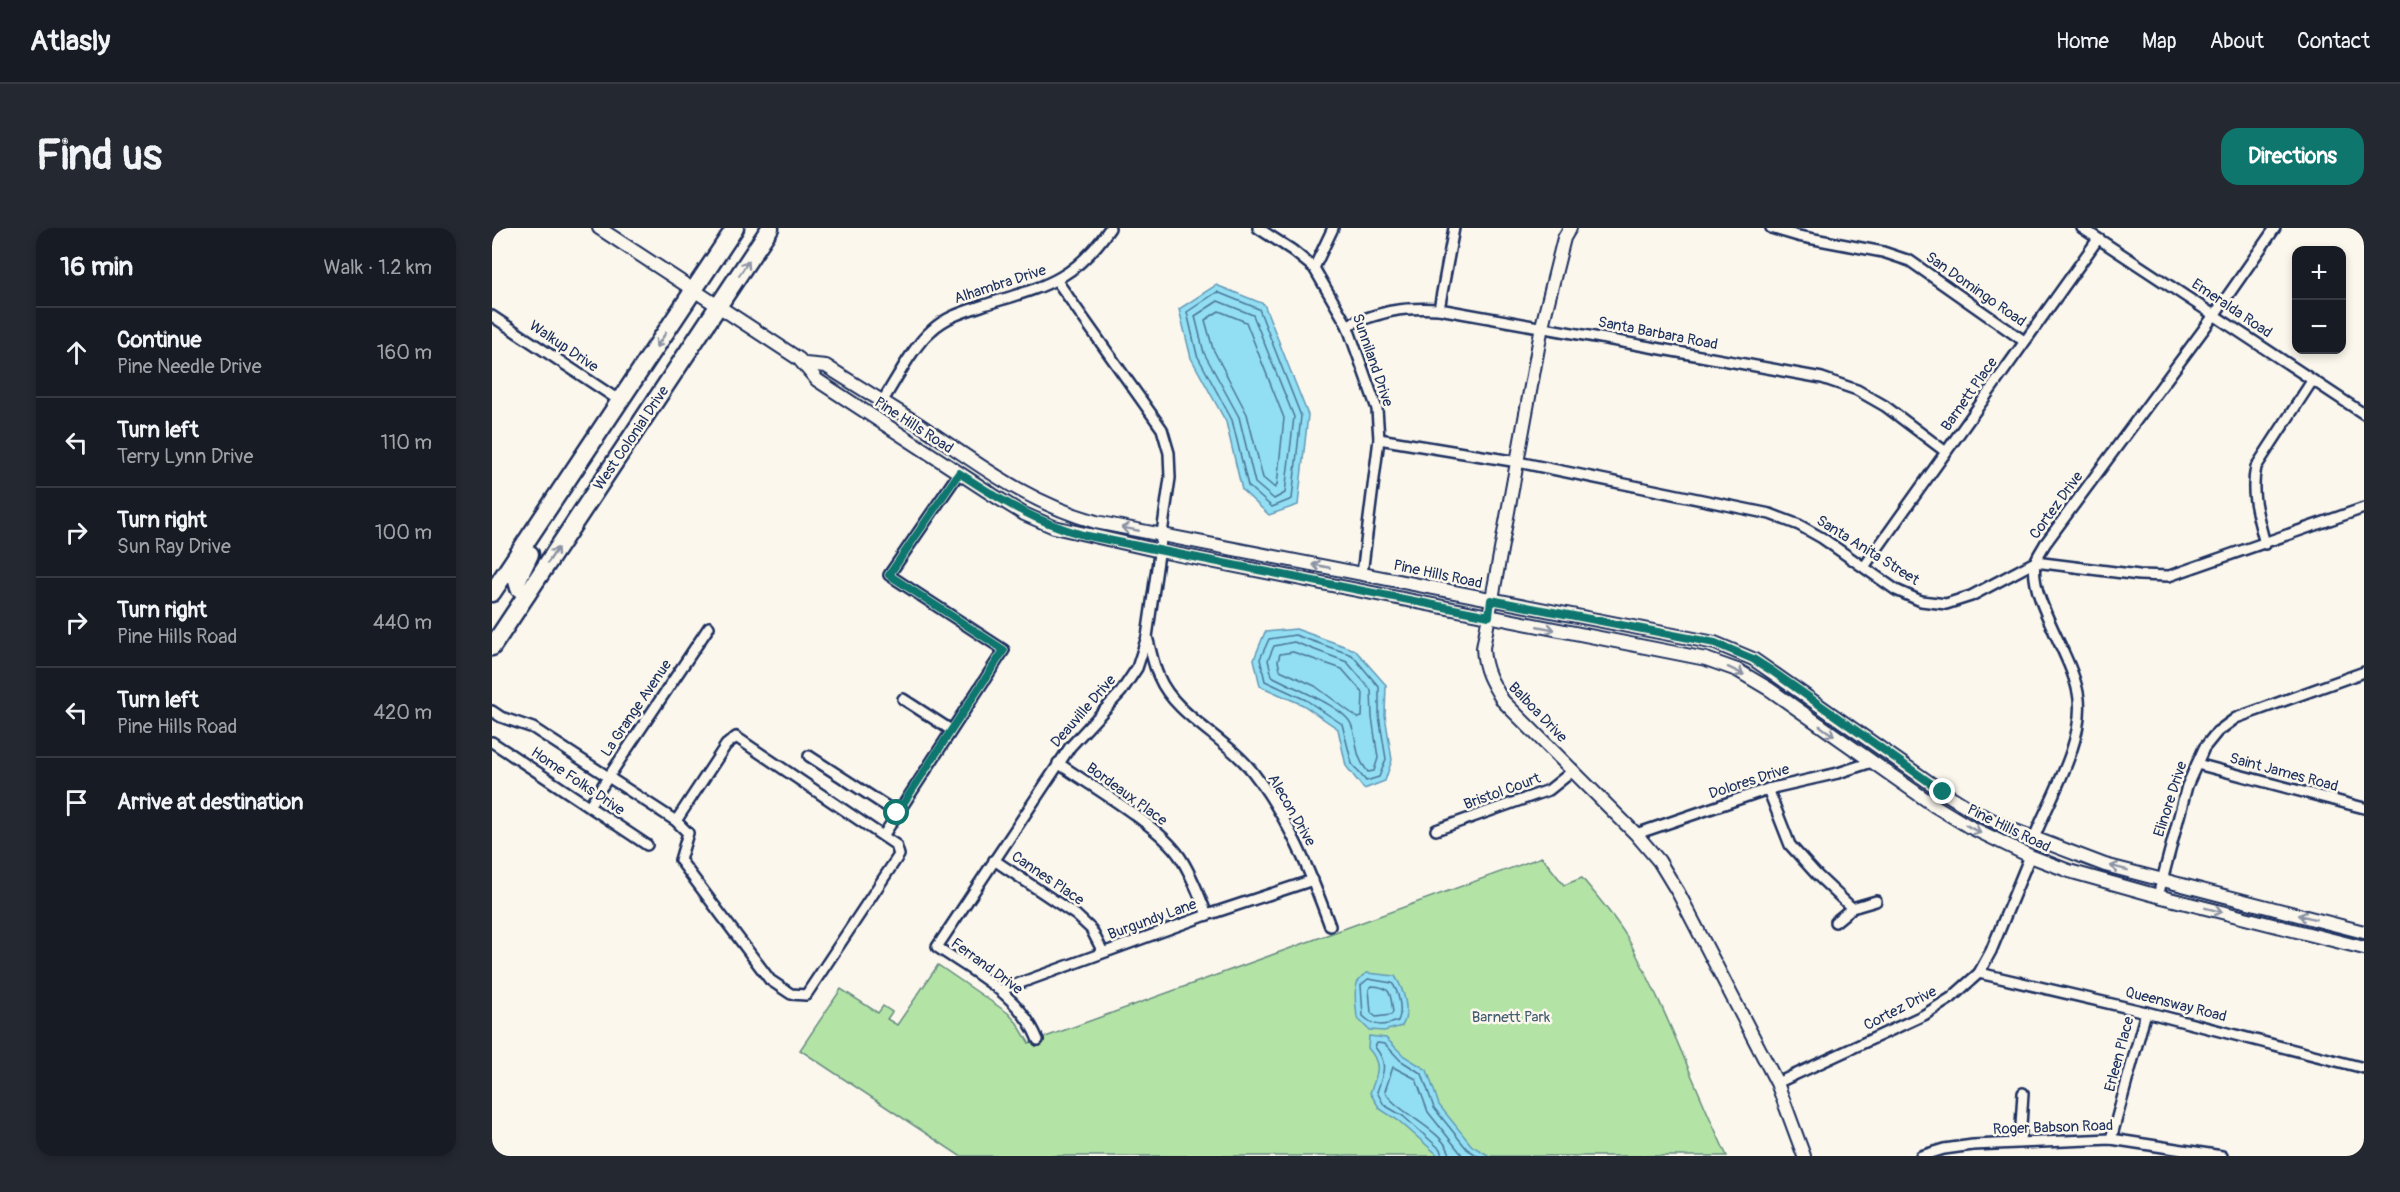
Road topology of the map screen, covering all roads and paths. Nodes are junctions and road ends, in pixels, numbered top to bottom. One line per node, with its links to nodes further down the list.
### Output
1 (599, 228): 15 (main road, Pine Hills Road)
2 (735, 228): 15 (highway, West Colonial Drive)
3 (770, 228): 16 (highway, West Colonial Drive, one-way to 3)
4 (1110, 228): 14 (street, Alhambra Drive)
5 (1258, 228): 13 (street, Sunniland Drive)
6 (1333, 228): 13 (street)
7 (1454, 228): 17 (street)
8 (1570, 228): 21 (main road, Balboa Drive)
9 (1772, 228): 22 (street, San Domingo Road)
10 (2082, 228): 12 (street, Emeralda Road)
11 (2275, 228): 18 (street, Cortez Drive)
12 (2098, 239): 18 (street, Emeralda Road); 22 (street, Barnett Place)
13 (1314, 268): 20 (street, Sunniland Drive)
14 (1057, 281): 27 (street, Alhambra Drive); 35 (street, Deauville Drive)
15 (693, 291): 16 (main road, Pine Hills Road); 26 (highway, West Colonial Drive, one-way to 26)
16 (718, 307): 23 (main road, Pine Hills Road); 42 (highway, West Colonial Drive, one-way to 16)
17 (1439, 309): 20 (street, Santa Barbara Road); 21 (street, Santa Barbara Road)
18 (2215, 314): 24 (street, Emeralda Road); 38 (street, Cortez Drive)
19 (492, 316): 26 (street, Walkup Drive)
20 (1347, 325): 29 (street, Sunniland Drive)
21 (1542, 326): 30 (street, Santa Barbara Road); 31 (main road, Balboa Drive)
22 (2024, 341): 30 (street, Barnett Place)
23 (805, 364): 25 (main road, Pine Hills Road); 27 (main road, Pine Hills Road)
24 (2312, 381): 28 (street, Emeralda Road); 36 (street)
25 (830, 388): 27 (main road); 32 (main road, Pine Hills Road)
26 (620, 401): 34 (highway, West Colonial Drive)
27 (882, 402): 35 (main road, Pine Hills Road, one-way to 27)
28 (2364, 414)
29 (1379, 439): 31 (street, Santa Anita Street); 40 (street, Sunniland Drive)
30 (1946, 452): 39 (street, Barnett Place)
31 (1518, 462): 39 (street, Santa Anita Street); 43 (main road, Balboa Drive)
32 (959, 473): 37 (main road, Pine Hills Road); 52 (street)
33 (2364, 508): 36 (street)
34 (546, 513): 41 (highway, West Colonial Drive); 42 (highway)
35 (1162, 535): 37 (street, Deauville Drive); 40 (main road, Pine Hills Road, one-way to 35)
36 (2265, 544): 38 (street)
37 (1160, 552): 44 (main road, Pine Hills Road); 47 (street, Deauville Drive)
38 (2035, 562): 39 (street, Santa Anita Street); 68 (street, Cortez Drive)
39 (1864, 567)
40 (1362, 574): 43 (main road, Pine Hills Road)
41 (495, 590): 46 (highway)
42 (527, 594): 48 (highway, West Colonial Drive)
43 (1491, 600): 44 (main road, Balboa Drive); 68 (main road, Pine Hills Road)
44 (1489, 616): 55 (main road, Pine Hills Road, one-way to 55); 58 (main road, Balboa Drive)
45 (709, 627): 59 (street, La Grange Avenue)
46 (492, 634)
47 (1147, 637): 56 (street, Deauville Drive); 73 (street, Alecon Drive)
48 (492, 647)
49 (2364, 672): 57 (street, Elinore Drive)
50 (903, 699): 52 (street)
51 (492, 711): 59 (street)
52 (951, 730): 63 (street)
53 (492, 742): 61 (street, Home Folks Drive)
54 (809, 756): 63 (street)
55 (1872, 762): 60 (street, Dolores Drive); 70 (main road, Pine Hills Road, one-way to 70)
56 (1059, 763): 71 (street, Deauville Drive); 77 (street, Bordeaux Place)
57 (2197, 764): 62 (street, Saint James Road); 72 (street, Elinore Drive)
58 (1574, 770): 65 (street, Bristol Court); 66 (main road, Balboa Drive)
59 (608, 777): 61 (street, La Grange Avenue); 64 (street)
60 (1768, 789): 66 (street, Dolores Drive); 76 (street)
61 (589, 806): 69 (street, Home Folks Drive)
62 (2364, 808)
63 (897, 813): 67 (street)
64 (676, 821): 67 (street); 67 (street)
65 (1436, 830)
66 (1636, 834): 89 (main road, Balboa Drive)
67 (883, 836)
68 (2034, 838): 72 (main road, Pine Hills Road, one-way to 68)
69 (647, 845)
70 (2030, 856): 74 (main road, Pine Hills Road); 84 (street, Cortez Drive)
71 (994, 860): 81 (street, Deauville Drive); 83 (street, Cannes Place)
72 (2162, 879): 74 (street, Elinore Drive); 80 (main road, Pine Hills Road, one-way to 72)
73 (1313, 880): 77 (street, Burgundy Lane); 79 (street, Alecon Drive)
74 (2158, 896): 82 (main road, Pine Hills Road, one-way to 82)
75 (1876, 902): 76 (street)
76 (1852, 908): 78 (street)
77 (1207, 915): 83 (street, Burgundy Lane)
78 (1835, 922)
79 (1330, 926)
80 (2364, 932)
81 (937, 947): 85 (street, Ferrand Drive)
82 (2364, 948)
83 (1103, 952): 85 (street, Burgundy Lane)
84 (1979, 973): 86 (street, Queensway Road); 89 (street, Cortez Drive)
85 (1001, 990): 87 (street, Ferrand Drive)
86 (2146, 1012): 88 (street, Queensway Road); 91 (street, Erleen Place)
87 (1038, 1040)
88 (2364, 1068)
89 (1777, 1083): 93 (main road, Balboa Drive)
90 (2023, 1092): 92 (street)
91 (2111, 1139): 92 (street, Roger Babson Road); 95 (street, Roger Babson Road)
92 (2020, 1142): 94 (street, Roger Babson Road)
93 (1804, 1156)
94 (1921, 1156)
95 (2222, 1156)

